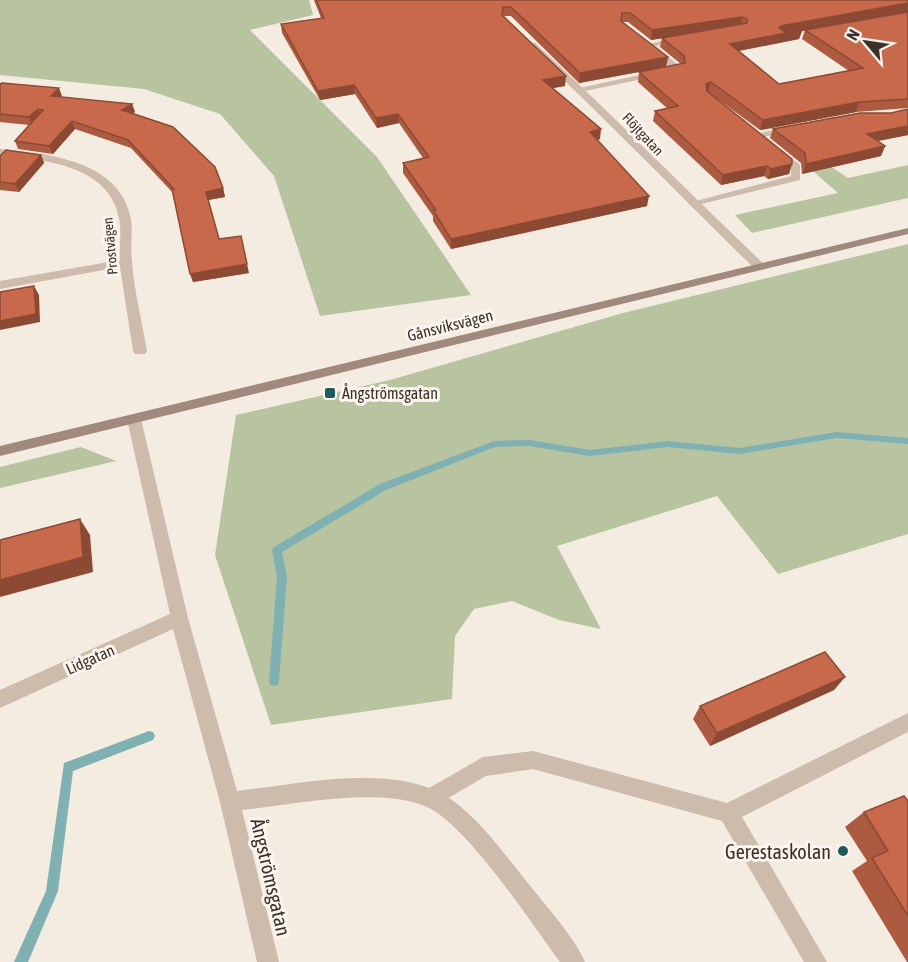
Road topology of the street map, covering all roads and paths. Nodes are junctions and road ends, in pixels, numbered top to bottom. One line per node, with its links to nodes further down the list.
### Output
1 (522, 35): 5 (street, Flöjtgatan)
2 (693, 38): 4 (street)
3 (640, 39): 4 (street)
4 (648, 45): 5 (street)
5 (580, 89): 8 (street, Flöjtgatan)
6 (802, 127): 8 (street)
7 (0, 152): 10 (street, Prostvägen)
8 (693, 202): 11 (street, Flöjtgatan)
9 (908, 231): 11 (main road, Gånsviksvägen)
10 (126, 263): 12 (street); 13 (street, Prostvägen)
11 (760, 267): 14 (main road, Gånsviksvägen)
12 (0, 285)
13 (141, 351)
14 (134, 419): 15 (main road, Gånsviksvägen); 16 (street, Ångströmsgatan)
15 (0, 451)
16 (179, 618): 17 (street, Lidgatan); 20 (street, Ångströmsgatan)
17 (0, 699)
18 (908, 722): 21 (street)
19 (431, 798): 20 (street); 21 (street); 23 (street)
20 (230, 802): 22 (street, Ångströmsgatan)
21 (728, 813): 24 (street)
22 (268, 962)
23 (574, 962)
24 (816, 962)

